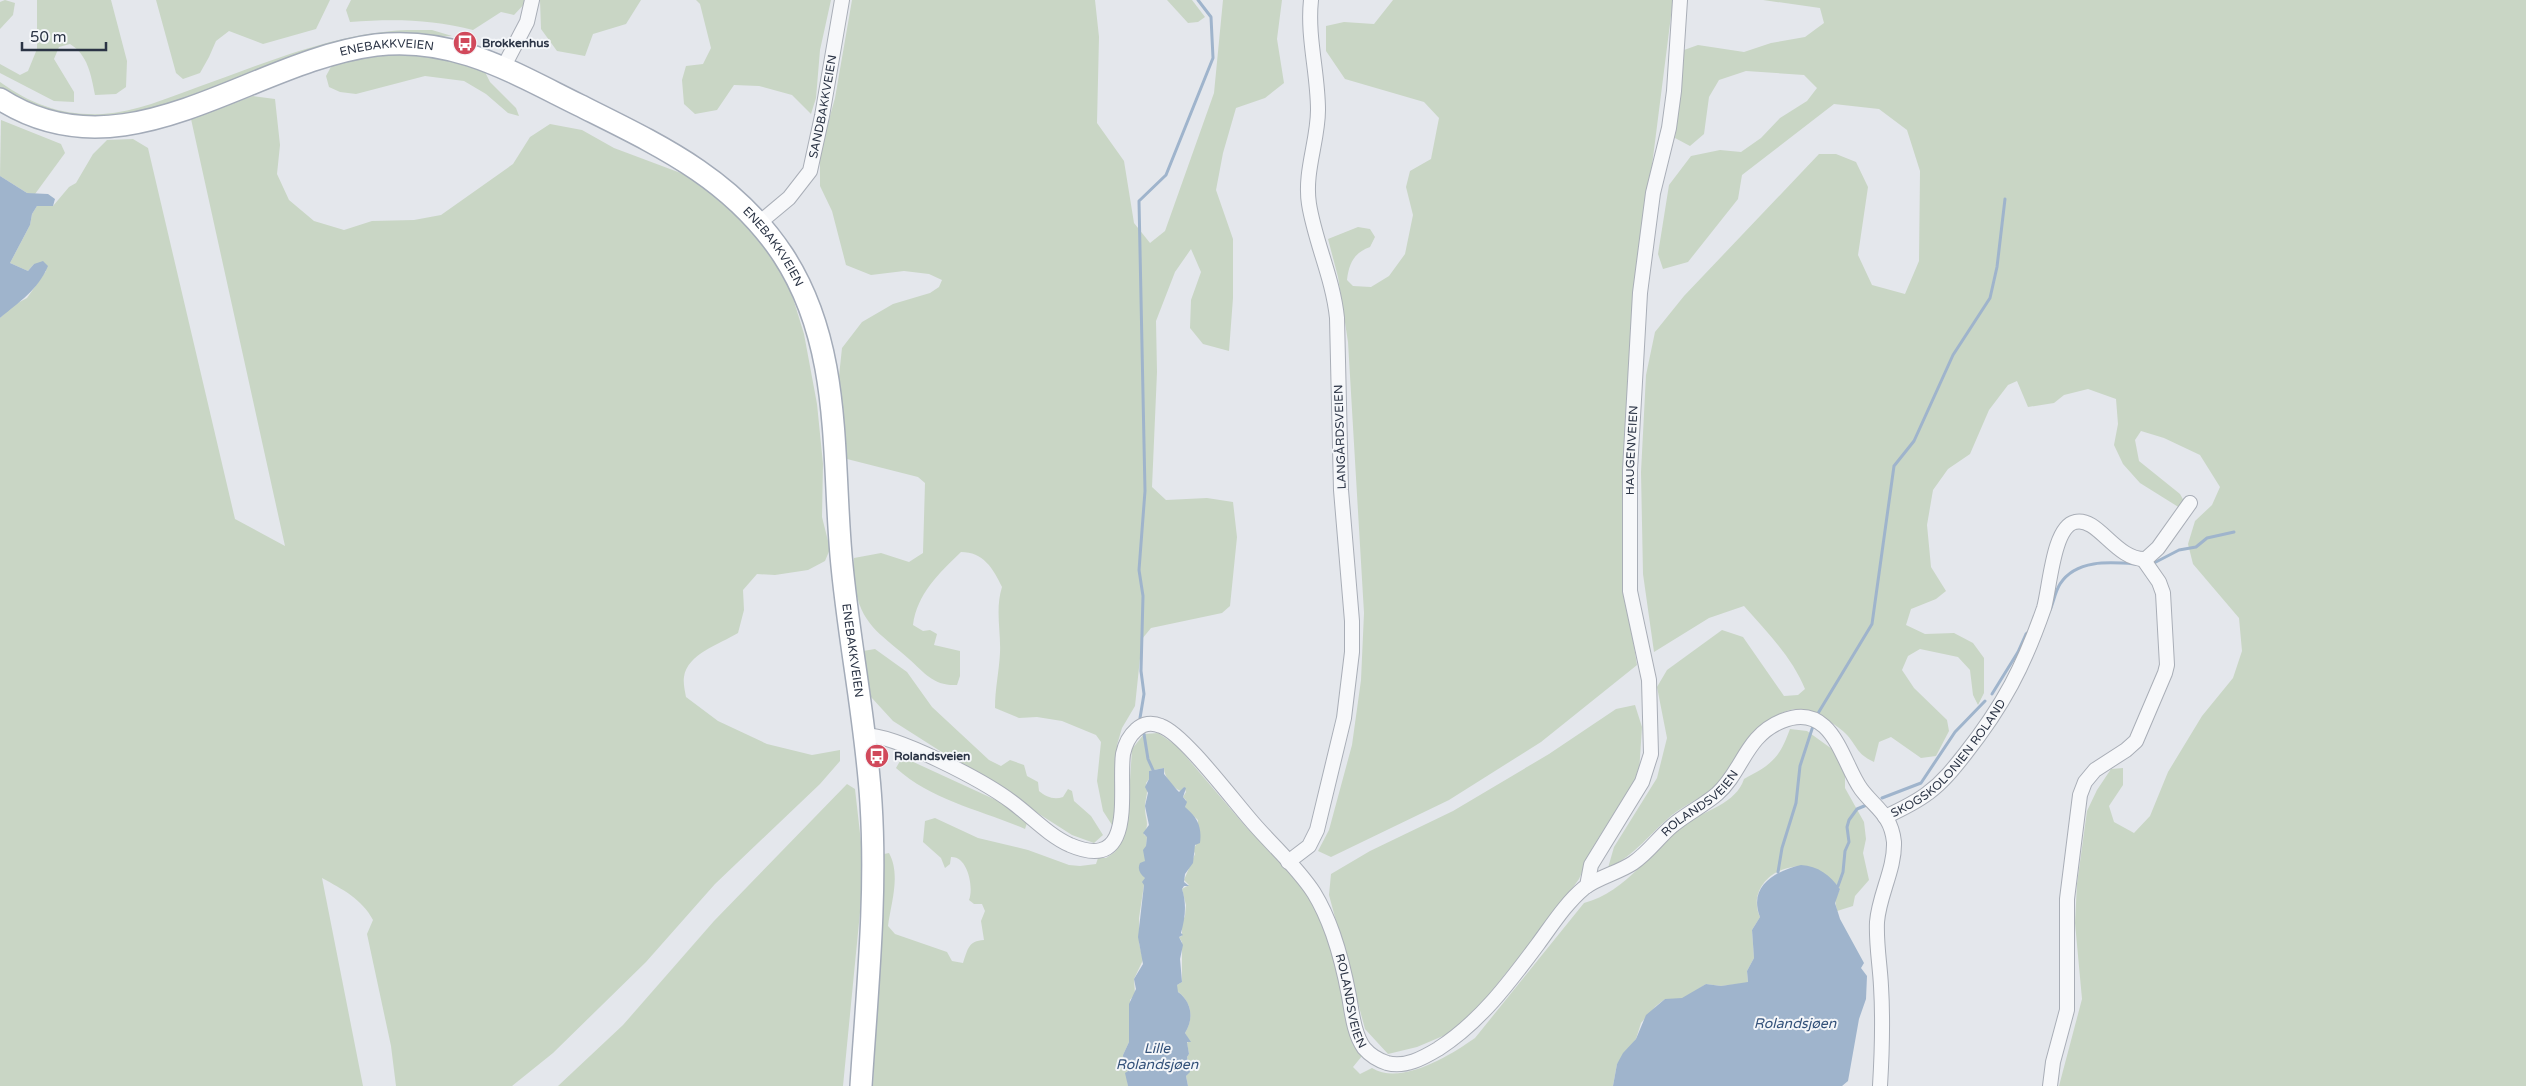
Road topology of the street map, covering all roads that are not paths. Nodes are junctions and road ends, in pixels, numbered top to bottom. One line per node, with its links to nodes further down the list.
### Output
1 (532, 0): 5 (street)
2 (842, 0): 7 (street, SANDBAKKVEIEN)
3 (1311, 0): 12 (street, LANGÅRDSVEIEN)
4 (1680, 0): 13 (street, HAUGENVEIEN)
5 (503, 68): 6 (main road, ENEBAKKVEIEN); 7 (main road, ENEBAKKVEIEN)
6 (0, 99)
7 (759, 223): 10 (main road, ENEBAKKVEIEN)
8 (2190, 503): 9 (street)
9 (2143, 559): 11 (street, SKOGSKOLONIEN ROLAND); 16 (street)
10 (864, 735): 12 (street, ROLANDSVEIEN); 14 (main road, ENEBAKKVEIEN)
11 (1885, 817): 13 (street, ROLANDSVEIEN); 15 (street, SKOGSKOLONIEN ROLAND)
12 (1288, 862): 13 (street, ROLANDSVEIEN)
13 (1587, 886)
14 (861, 1086)
15 (1880, 1086)
16 (2050, 1086)

